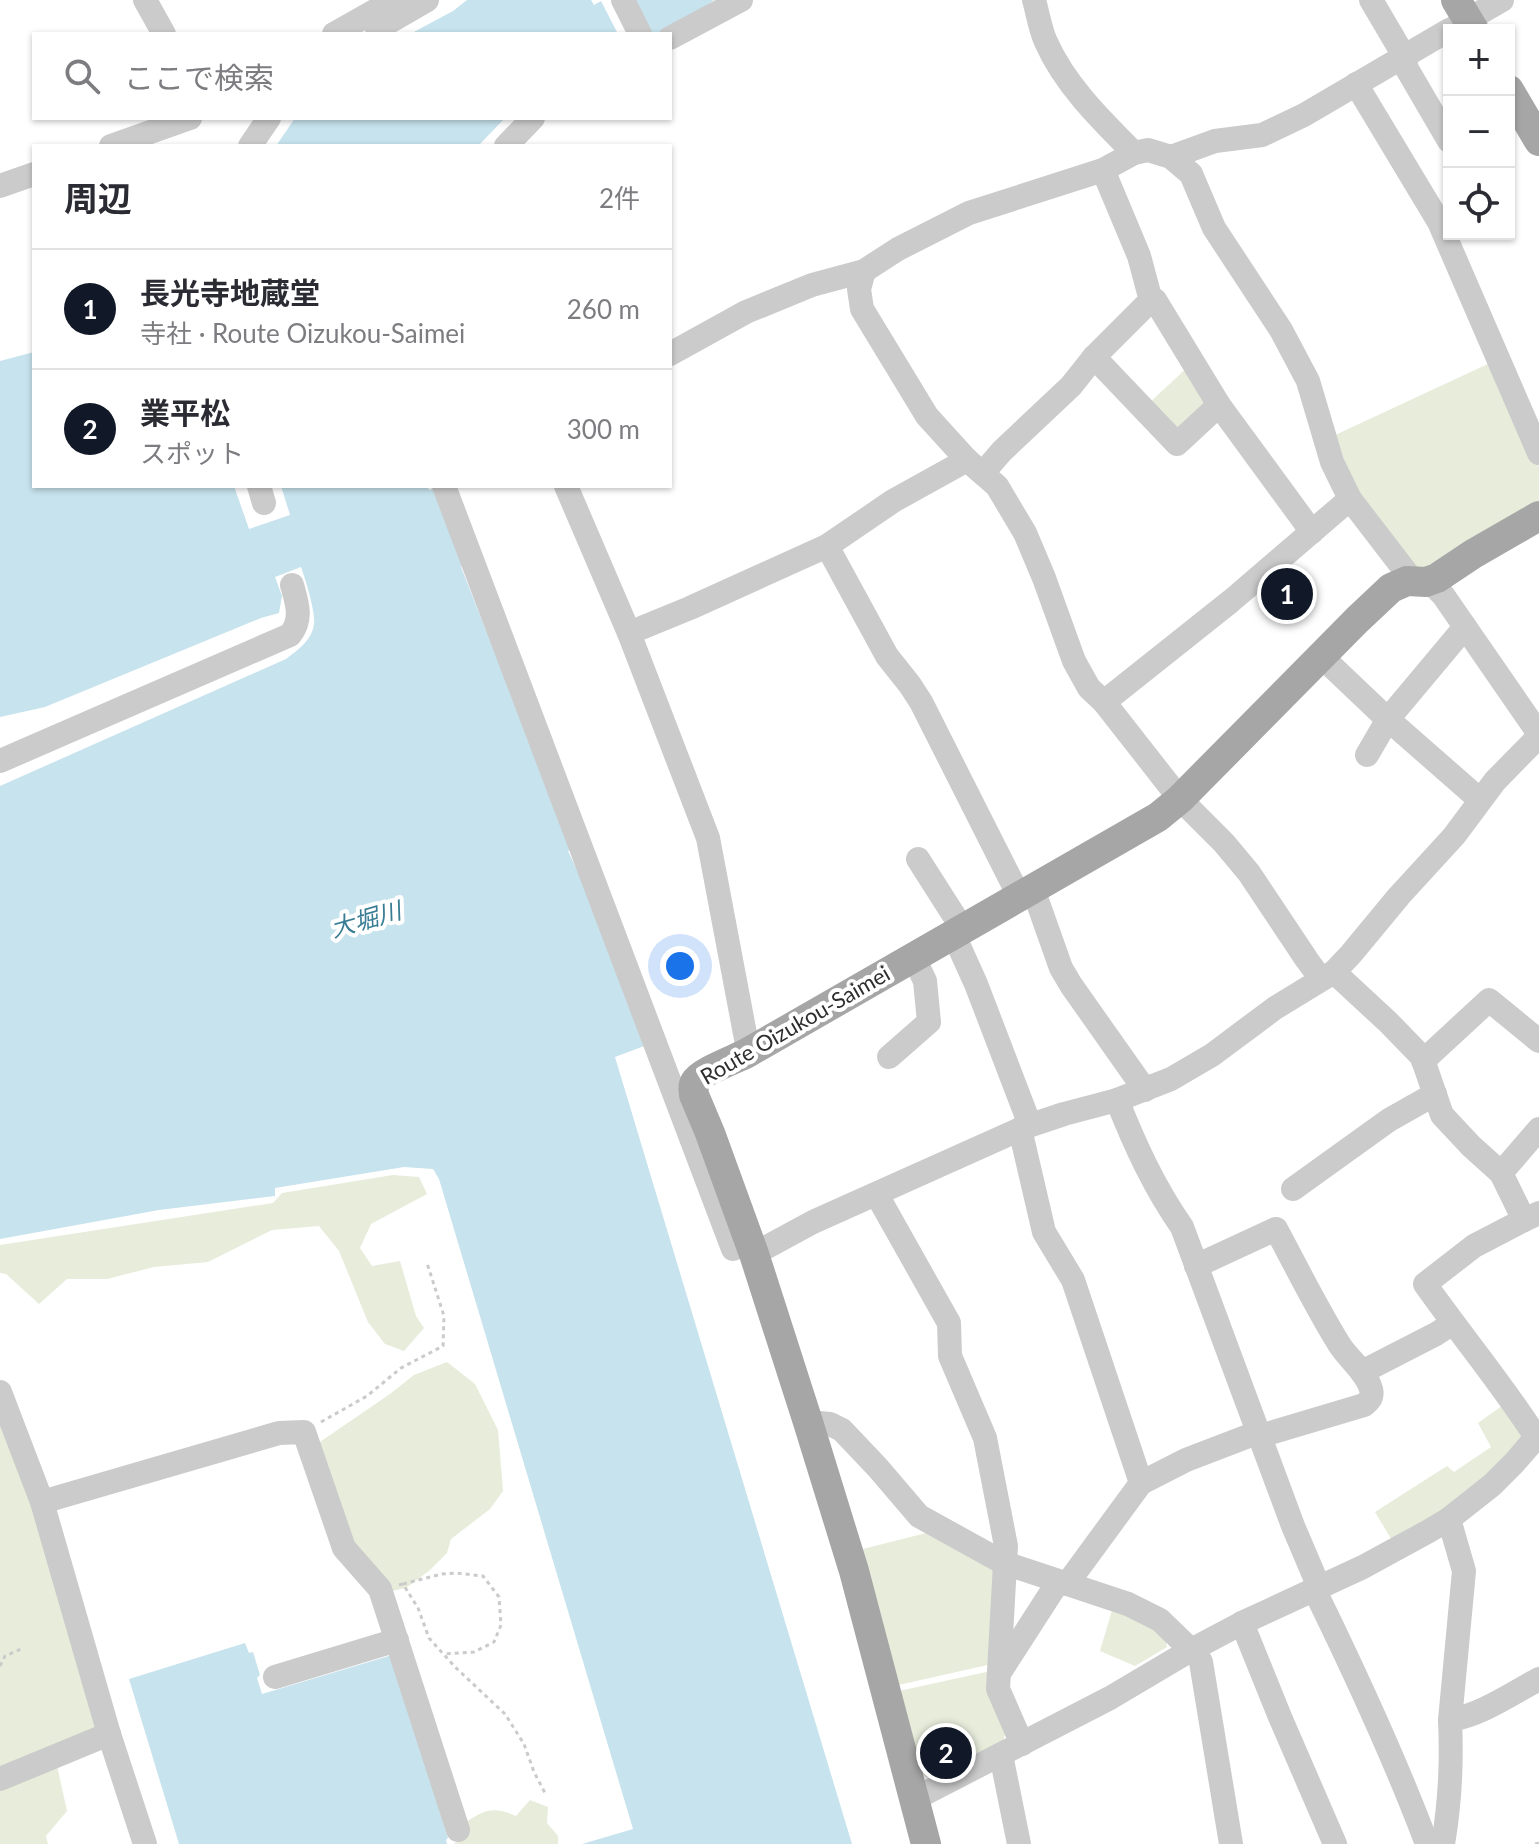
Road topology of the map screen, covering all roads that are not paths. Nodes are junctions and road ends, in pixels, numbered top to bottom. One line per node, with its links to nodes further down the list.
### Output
1 (145, 0): 11 (street)
2 (394, 0): 9 (street)
3 (427, 0): 9 (street)
4 (623, 0): 13 (street)
5 (741, 0): 14 (street)
6 (1034, 0): 26 (street)
7 (1371, 0): 15 (street)
8 (1502, 0): 10 (street)
9 (368, 16): 12 (street)
10 (1459, 22): 15 (street)
11 (163, 32)
12 (338, 32)
13 (639, 32)
14 (672, 37)
15 (1404, 56): 16 (street); 21 (street)
16 (1356, 84): 27 (street); 36 (street)
17 (1513, 96): 22 (main road)
18 (184, 120): 23 (street)
19 (268, 120): 24 (street)
20 (531, 120): 25 (street)
21 (1443, 131)
22 (1539, 141)
23 (117, 144)
24 (251, 144)
25 (508, 144)
26 (1134, 153): 27 (street); 28 (street)
27 (1171, 157): 40 (street)
28 (1103, 170): 31 (street); 32 (street)
29 (32, 175): 30 (street)
30 (0, 186)
31 (864, 271): 33 (street); 37 (street)
32 (1150, 297): 34 (street); 35 (street)
33 (672, 353)
34 (1094, 357): 35 (street); 37 (street)
35 (1219, 405): 42 (street)
36 (1539, 453)
37 (975, 466): 43 (street); 49 (street)
38 (445, 488): 74 (street)
39 (567, 488): 47 (street)
40 (1350, 499): 42 (street); 44 (street)
41 (1539, 516): 44 (main road, Route Oizukou-Saimei)
42 (1312, 532): 49 (street)
43 (827, 546): 47 (street); 57 (street)
44 (1420, 582): 46 (street); 48 (main road, Route Oizukou-Saimei)
45 (292, 585): 53 (street)
46 (1465, 627): 50 (street); 51 (street)
47 (629, 633): 62 (street)
48 (1322, 657): 50 (street); 54 (main road, Route Oizukou-Saimei)
49 (1104, 702): 54 (street)
50 (1388, 719): 52 (street); 55 (street)
51 (1539, 735): 55 (street)
52 (1367, 755)
53 (0, 761)
54 (1180, 799): 57 (main road, Route Oizukou-Saimei); 60 (street)
55 (1480, 800): 60 (street)
56 (918, 859): 58 (street)
57 (1026, 892): 58 (main road, Route Oizukou-Saimei); 65 (street)
58 (958, 930): 59 (main road, Route Oizukou-Saimei); 68 (street)
59 (913, 956): 62 (main road, Route Oizukou-Saimei); 63 (street)
60 (1328, 975): 64 (street); 65 (street)
61 (1539, 1041): 64 (street)
62 (747, 1053): 74 (main road, Route Oizukou-Saimei)
63 (889, 1057)
64 (1423, 1061): 66 (street)
65 (1145, 1090): 67 (street)
66 (1435, 1094): 70 (street); 71 (street)
67 (1117, 1100): 68 (street); 75 (street)
68 (1025, 1127): 72 (street); 82 (street)
69 (1539, 1129): 70 (street)
70 (1501, 1173): 73 (street)
71 (1293, 1189)
72 (877, 1195): 74 (street); 85 (street)
73 (1532, 1216): 76 (street)
74 (743, 1251): 79 (main road, Route Oizukou-Saimei)
75 (1196, 1266): 77 (street); 80 (street)
76 (1453, 1323): 77 (street); 81 (street)
77 (1362, 1372): 80 (street)
78 (0, 1392): 83 (street)
79 (808, 1422): 85 (street); 98 (main road, Route Oizukou-Saimei)
80 (1259, 1434): 82 (street); 87 (street)
81 (1536, 1445): 84 (street)
82 (1141, 1483): 86 (street)
83 (42, 1502): 89 (street); 95 (street)
84 (1449, 1519): 87 (street); 94 (street)
85 (1004, 1563): 86 (street); 91 (street)
86 (1062, 1583): 90 (street); 91 (street)
87 (1316, 1589): 88 (street); 105 (street)
88 (1242, 1623): 90 (street); 104 (street)
89 (397, 1640): 92 (street); 99 (street)
90 (1193, 1649): 96 (street); 103 (street)
91 (999, 1674): 96 (street)
92 (275, 1677)
93 (1539, 1679): 94 (street)
94 (1450, 1720): 106 (street)
95 (109, 1734): 97 (street); 100 (street)
96 (1012, 1750): 98 (street); 102 (street)
97 (0, 1779)
98 (914, 1799): 101 (main road, Route Oizukou-Saimei)
99 (458, 1830)
100 (145, 1844)
101 (926, 1844)
102 (1019, 1844)
103 (1231, 1844)
104 (1335, 1844)
105 (1427, 1844)
106 (1443, 1844)

